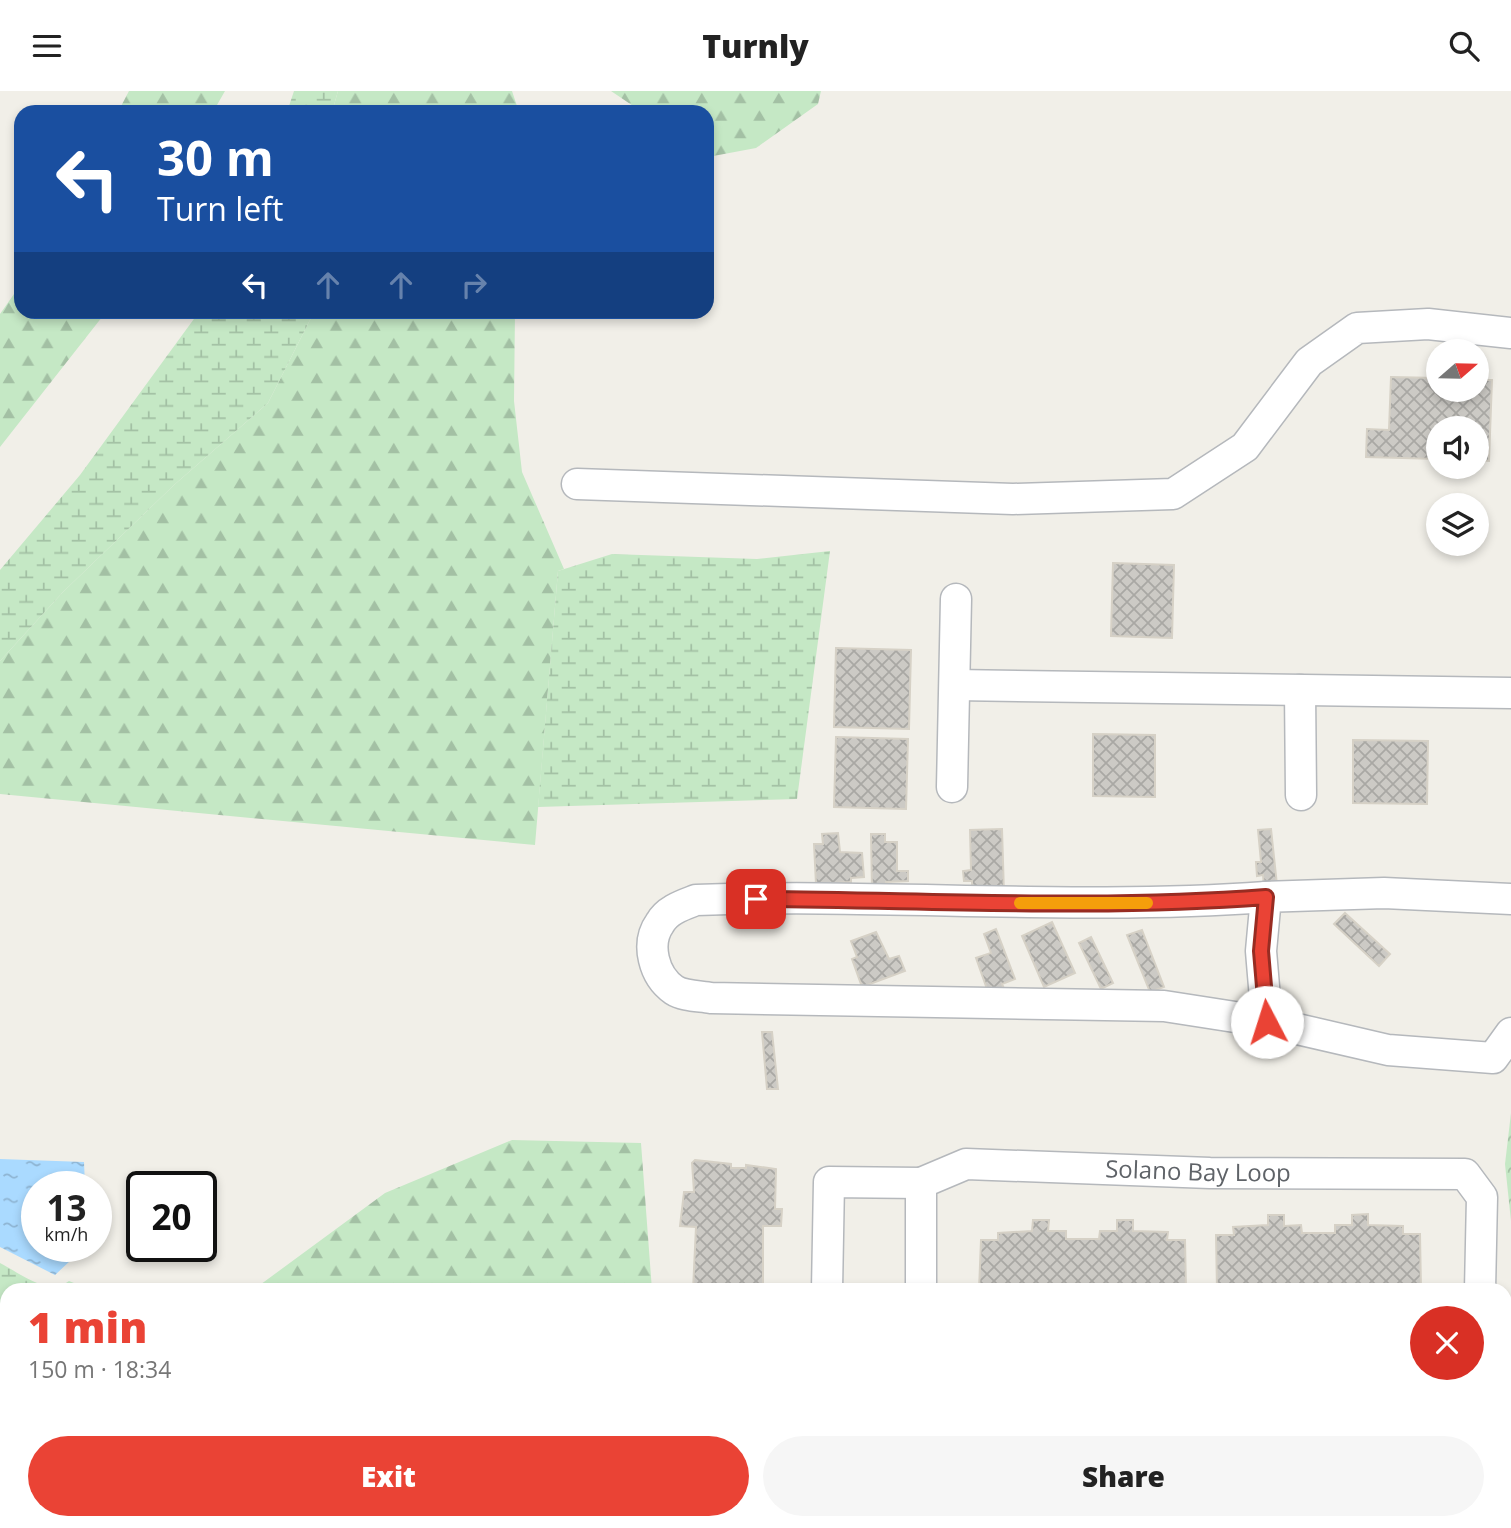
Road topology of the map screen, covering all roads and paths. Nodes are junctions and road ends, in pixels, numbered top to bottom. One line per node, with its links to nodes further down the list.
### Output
1 (1511, 333): 2 (street)
2 (577, 484)
3 (956, 599): 4 (street)
4 (955, 685): 5 (street); 7 (street)
5 (1300, 690): 6 (street); 8 (street)
6 (1511, 693)
7 (952, 787)
8 (1301, 795)
9 (1266, 897): 10 (street); 11 (street); 11 (street)
10 (1511, 898)
11 (1267, 1022): 12 (street)
12 (1511, 1033)
13 (921, 1183): 14 (street); 15 (street); 16 (street, Solano Bay Loop)
14 (827, 1283)
15 (921, 1283)
16 (1480, 1283)

